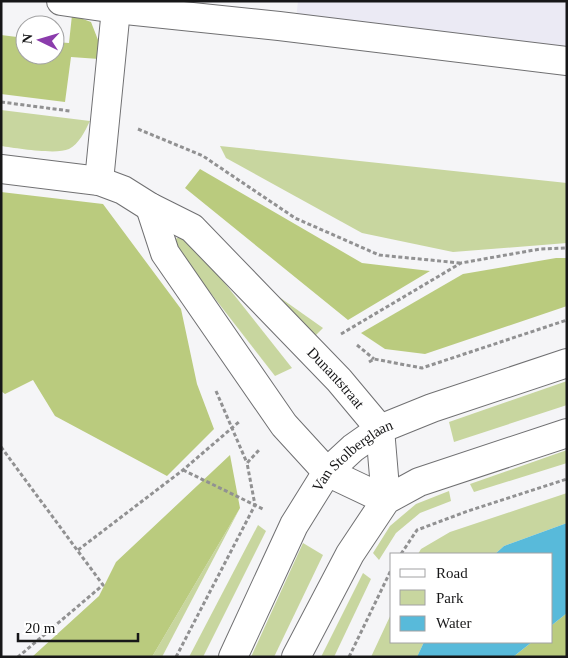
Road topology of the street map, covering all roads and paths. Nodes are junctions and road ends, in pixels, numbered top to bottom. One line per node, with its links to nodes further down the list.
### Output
1 (61, 1): 2 (street)
2 (116, 9): 3 (street); 5 (street)
3 (567, 61)
4 (1, 102): 5 (path)
5 (106, 115): 7 (street); 9 (path)
6 (1, 169): 7 (street, Dunantstraat)
7 (99, 180): 8 (street, Dunantstraat)
8 (150, 207): 11 (street, Dunantstraat); 15 (street)
9 (461, 263)
10 (567, 363): 11 (street, Van Stolberglaan)
11 (380, 429): 15 (street, Van Stolberglaan); 17 (street)
12 (567, 433): 17 (street)
13 (1, 447): 21 (path)
14 (183, 470): 18 (path)
15 (327, 472): 17 (street); 22 (street, Van Stolberglaan)
16 (567, 479): 19 (path)
17 (386, 500): 23 (street)
18 (256, 505)
19 (402, 553)
20 (390, 572): 24 (path)
21 (18, 657)
22 (233, 657)
23 (296, 657)
24 (349, 657)

